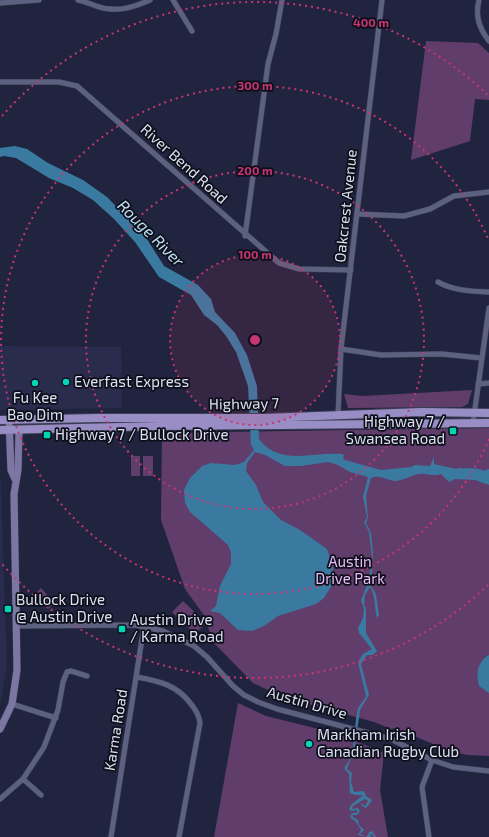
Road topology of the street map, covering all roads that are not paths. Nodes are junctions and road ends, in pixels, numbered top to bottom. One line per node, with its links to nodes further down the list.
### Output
1 (39, 0): 8 (street)
2 (78, 0): 3 (street)
3 (150, 0)
4 (173, 0): 9 (street)
5 (282, 0): 14 (street)
6 (382, 0): 13 (street, Oakcrest Avenue)
7 (478, 0): 10 (street)
8 (0, 3)
9 (192, 31)
10 (489, 41)
11 (0, 82): 14 (street, River Bend Road)
12 (489, 192): 13 (street)
13 (357, 214): 15 (street, Oakcrest Avenue)
14 (246, 236): 15 (street, River Bend Road)
15 (351, 270): 19 (street, Oakcrest Avenue)
16 (438, 282): 17 (street)
17 (489, 292)
18 (489, 308): 20 (street)
19 (341, 349): 20 (street); 25 (street, Oakcrest Avenue)
20 (481, 358): 21 (street)
21 (478, 384): 22 (street); 23 (street)
22 (489, 384)
23 (474, 413): 24 (main road, Highway 7); 25 (main road, Highway 7); 30 (street)
24 (489, 413)
25 (338, 415): 29 (main road, Highway 7)
26 (0, 420): 27 (main road, Highway 7)
27 (9, 420): 28 (main road, Highway 7); 33 (street)
28 (236, 422): 29 (main road, Highway 7); 34 (main road, Highway 7)
29 (265, 422): 30 (main road, Highway 7)
30 (473, 423): 31 (main road, Highway 7)
31 (489, 423)
32 (0, 430): 33 (main road, Highway 7)
33 (9, 430): 34 (main road, Highway 7); 35 (street)
34 (19, 430): 35 (street)
35 (15, 480): 36 (street)
36 (16, 626): 37 (street, Austin Drive); 40 (street)
37 (144, 626): 39 (street, Karma Road); 43 (street, Austin Drive)
38 (87, 676): 41 (street)
39 (137, 677): 48 (street, Karma Road); 49 (street)
40 (12, 704): 41 (street); 42 (street)
41 (56, 718): 45 (street)
42 (0, 728)
43 (432, 760): 44 (street, Austin Drive); 50 (street)
44 (489, 771)
45 (23, 779): 46 (street); 47 (street)
46 (41, 795)
47 (0, 799)
48 (111, 837)
49 (180, 837)
50 (429, 837)

